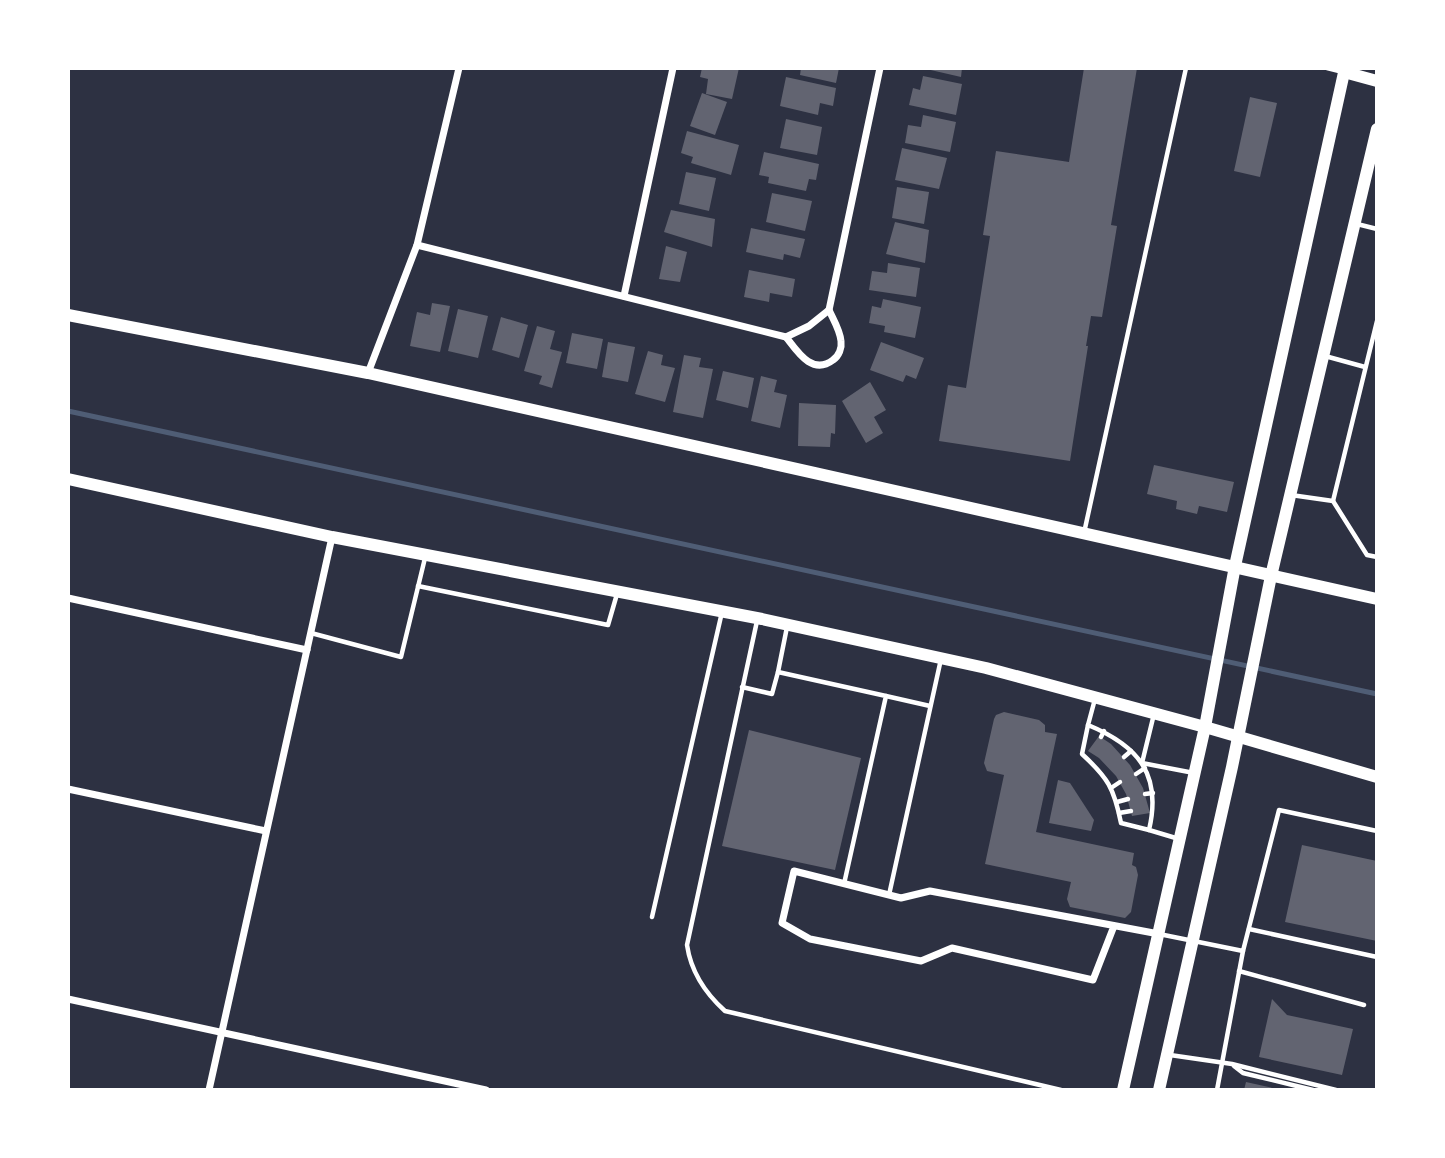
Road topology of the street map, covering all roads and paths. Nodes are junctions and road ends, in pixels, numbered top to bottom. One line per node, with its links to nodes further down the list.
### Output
1 (459, 68): 11 (street)
2 (673, 68): 12 (street)
3 (880, 68): 13 (street)
4 (1186, 68): 23 (lane)
5 (1327, 68): 6 (lane)
6 (1344, 70): 7 (main road); 27 (main road)
7 (1377, 81)
8 (1377, 129): 9 (main road)
9 (1355, 224): 10 (lane); 17 (main road)
10 (1377, 229)
11 (417, 245): 12 (street); 19 (street)
12 (624, 296): 16 (street)
13 (829, 310): 16 (street); 16 (street)
14 (68, 315): 19 (main road)
15 (1377, 321): 18 (lane)
16 (786, 337)
17 (1325, 355): 18 (lane); 21 (main road)
18 (1364, 367): 22 (lane)
19 (369, 373): 23 (main road)
20 (68, 479): 24 (main road)
21 (1291, 495): 22 (lane); 28 (main road)
22 (1333, 500): 26 (lane)
23 (1084, 533): 27 (main road)
24 (332, 537): 25 (main road); 36 (street)
25 (426, 554): 29 (lane); 30 (main road)
26 (1377, 557)
27 (1235, 566): 28 (main road); 46 (main road)
28 (1271, 576): 32 (main road); 49 (main road)
29 (418, 586): 30 (lane); 36 (lane)
30 (618, 591): 33 (main road)
31 (68, 598): 37 (street)
32 (1377, 598)
33 (722, 611): 34 (main road); 79 (lane)
34 (757, 618): 35 (main road); 40 (lane)
35 (787, 624): 38 (main road); 39 (lane)
36 (311, 633): 37 (street)
37 (307, 650): 74 (street)
38 (941, 658): 42 (main road); 43 (lane)
39 (778, 672): 40 (lane); 41 (lane)
40 (742, 687): 95 (lane)
41 (886, 696): 43 (lane); 77 (lane)
42 (1096, 697): 44 (main road); 45 (lane)
43 (930, 706): 78 (lane)
44 (1155, 713): 46 (main road); 58 (lane)
45 (1088, 725): 47 (lane); 55 (lane)
46 (1205, 727): 49 (main road); 61 (main road)
47 (1104, 731): 48 (lane); 50 (lane)
48 (1101, 737)
49 (1238, 737): 63 (main road); 83 (main road)
50 (1115, 738): 51 (lane); 52 (lane)
51 (1111, 744)
52 (1131, 751): 54 (lane); 58 (lane)
53 (1091, 752): 55 (lane)
54 (1124, 757)
55 (1087, 759): 57 (lane)
56 (1100, 759): 57 (lane)
57 (1094, 766): 62 (lane)
58 (1144, 766): 60 (lane); 61 (lane); 67 (lane)
59 (1111, 769): 62 (lane)
60 (1136, 774)
61 (1194, 774): 76 (main road)
62 (1104, 776): 65 (lane)
63 (1377, 777)
64 (1120, 782): 65 (lane)
65 (1111, 788): 70 (lane)
66 (68, 789): 74 (street)
67 (1153, 793): 68 (lane); 73 (lane)
68 (1145, 794)
69 (1128, 799): 70 (lane)
70 (1117, 802): 72 (lane)
71 (1131, 811): 72 (lane)
72 (1119, 813): 73 (lane)
73 (1149, 830): 76 (lane)
74 (266, 831): 89 (street)
75 (1377, 831): 81 (lane)
76 (1180, 839): 82 (main road)
77 (844, 884): 78 (street); 80 (street)
78 (889, 895): 80 (street)
79 (652, 917)
80 (1114, 926): 82 (street)
81 (1248, 929): 84 (lane); 85 (lane)
82 (1159, 934): 83 (lane); 96 (main road)
83 (1193, 941): 84 (lane); 90 (main road)
84 (1243, 951): 86 (lane)
85 (1377, 957)
86 (1239, 971): 88 (lane); 91 (lane)
87 (68, 999): 89 (street)
88 (1364, 1005)
89 (222, 1032): 93 (street); 94 (street)
90 (1167, 1054): 91 (lane); 97 (main road)
91 (1221, 1063): 92 (lane); 98 (lane)
92 (1232, 1064): 99 (lane); 100 (lane)
93 (209, 1090)
94 (486, 1090)
95 (1061, 1090)
96 (1124, 1090)
97 (1159, 1090)
98 (1217, 1090)
99 (1313, 1090)
100 (1336, 1090)

